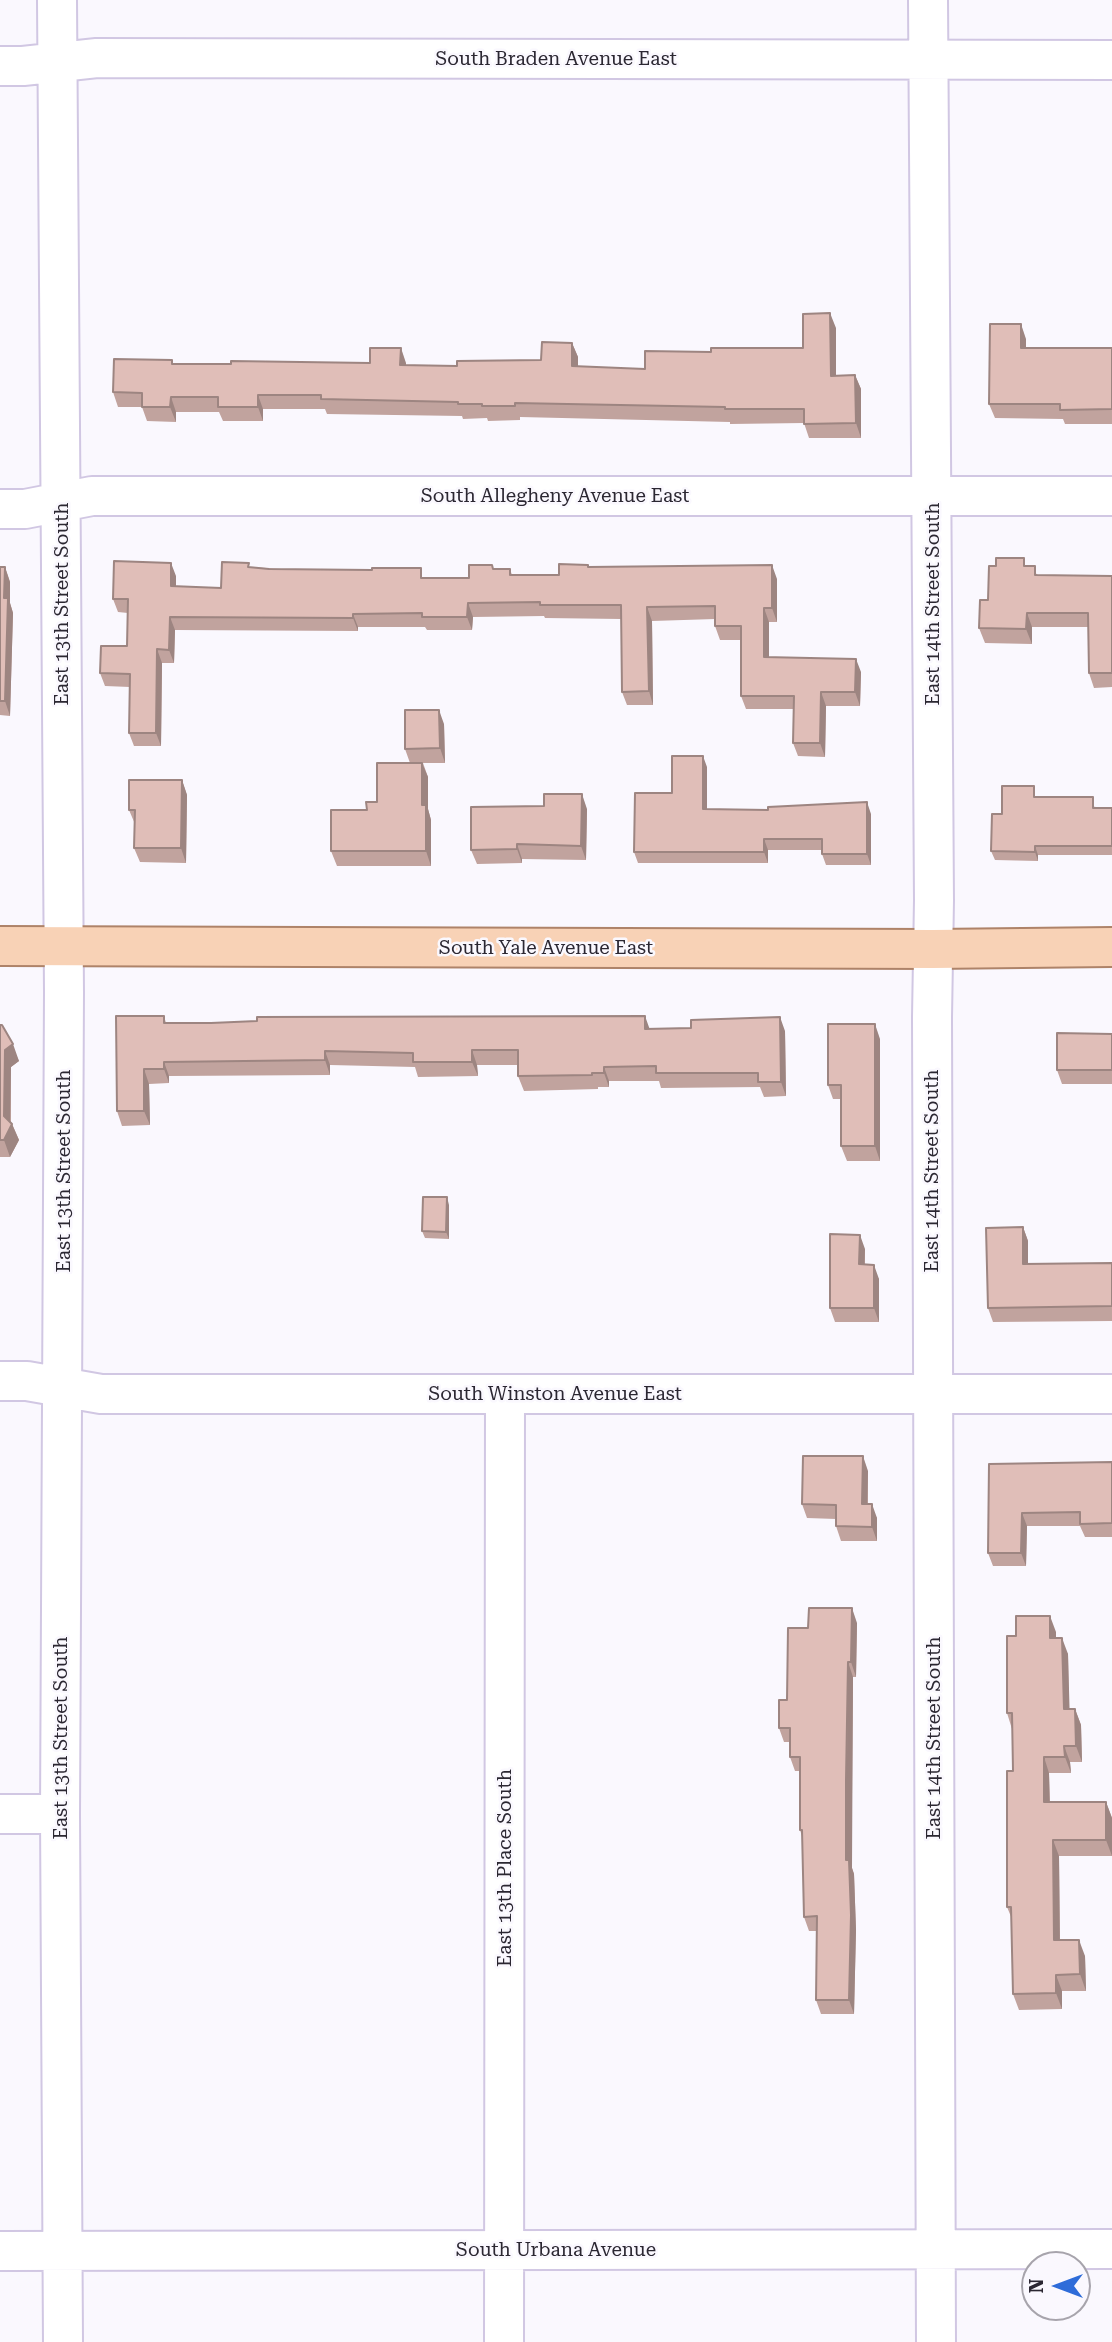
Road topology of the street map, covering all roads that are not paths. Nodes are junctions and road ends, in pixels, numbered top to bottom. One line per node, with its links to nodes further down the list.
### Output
1 (57, 0): 5 (street, East 13th Street South)
2 (928, 0): 3 (street, East 14th Street South)
3 (929, 59): 4 (street, South Braden Avenue East); 5 (street, South Braden Avenue East); 7 (street, East 14th Street South)
4 (1112, 60)
5 (57, 63): 6 (street, South Braden Avenue East); 9 (street, East 13th Street South)
6 (0, 66)
7 (932, 496): 8 (street, South Allegheny Avenue East); 9 (street, South Allegheny Avenue East); 14 (street, East 14th Street South)
8 (1112, 496)
9 (62, 502): 10 (street, South Allegheny Avenue East); 12 (street, East 13th Street South)
10 (0, 509)
11 (0, 946): 12 (main road, South Yale Avenue East)
12 (63, 946): 14 (main road, South Yale Avenue East); 16 (street, East 13th Street South)
13 (1106, 948): 14 (main road, South Yale Avenue East)
14 (933, 949): 18 (street, East 14th Street South)
15 (0, 1381): 16 (street, South Winston Avenue East)
16 (63, 1387): 17 (street, South Winston Avenue East); 21 (street, East 13th Street South)
17 (505, 1394): 18 (street, South Winston Avenue East); 24 (street, East 13th Place South)
18 (933, 1394): 19 (street, South Winston Avenue East); 22 (street, East 14th Street South)
19 (1112, 1395)
20 (0, 1814): 21 (street)
21 (60, 1814): 26 (street, East 13th Street South)
22 (936, 2249): 23 (street, South Urbana Avenue); 24 (street, South Urbana Avenue); 29 (street, East 14th Street South)
23 (1112, 2249)
24 (505, 2250): 26 (street, South Urbana Avenue); 28 (street, East 13th Place South)
25 (0, 2251): 26 (street, South Urbana Avenue)
26 (63, 2251): 27 (street, East 13th Street South)
27 (63, 2342)
28 (504, 2342)
29 (936, 2342)

